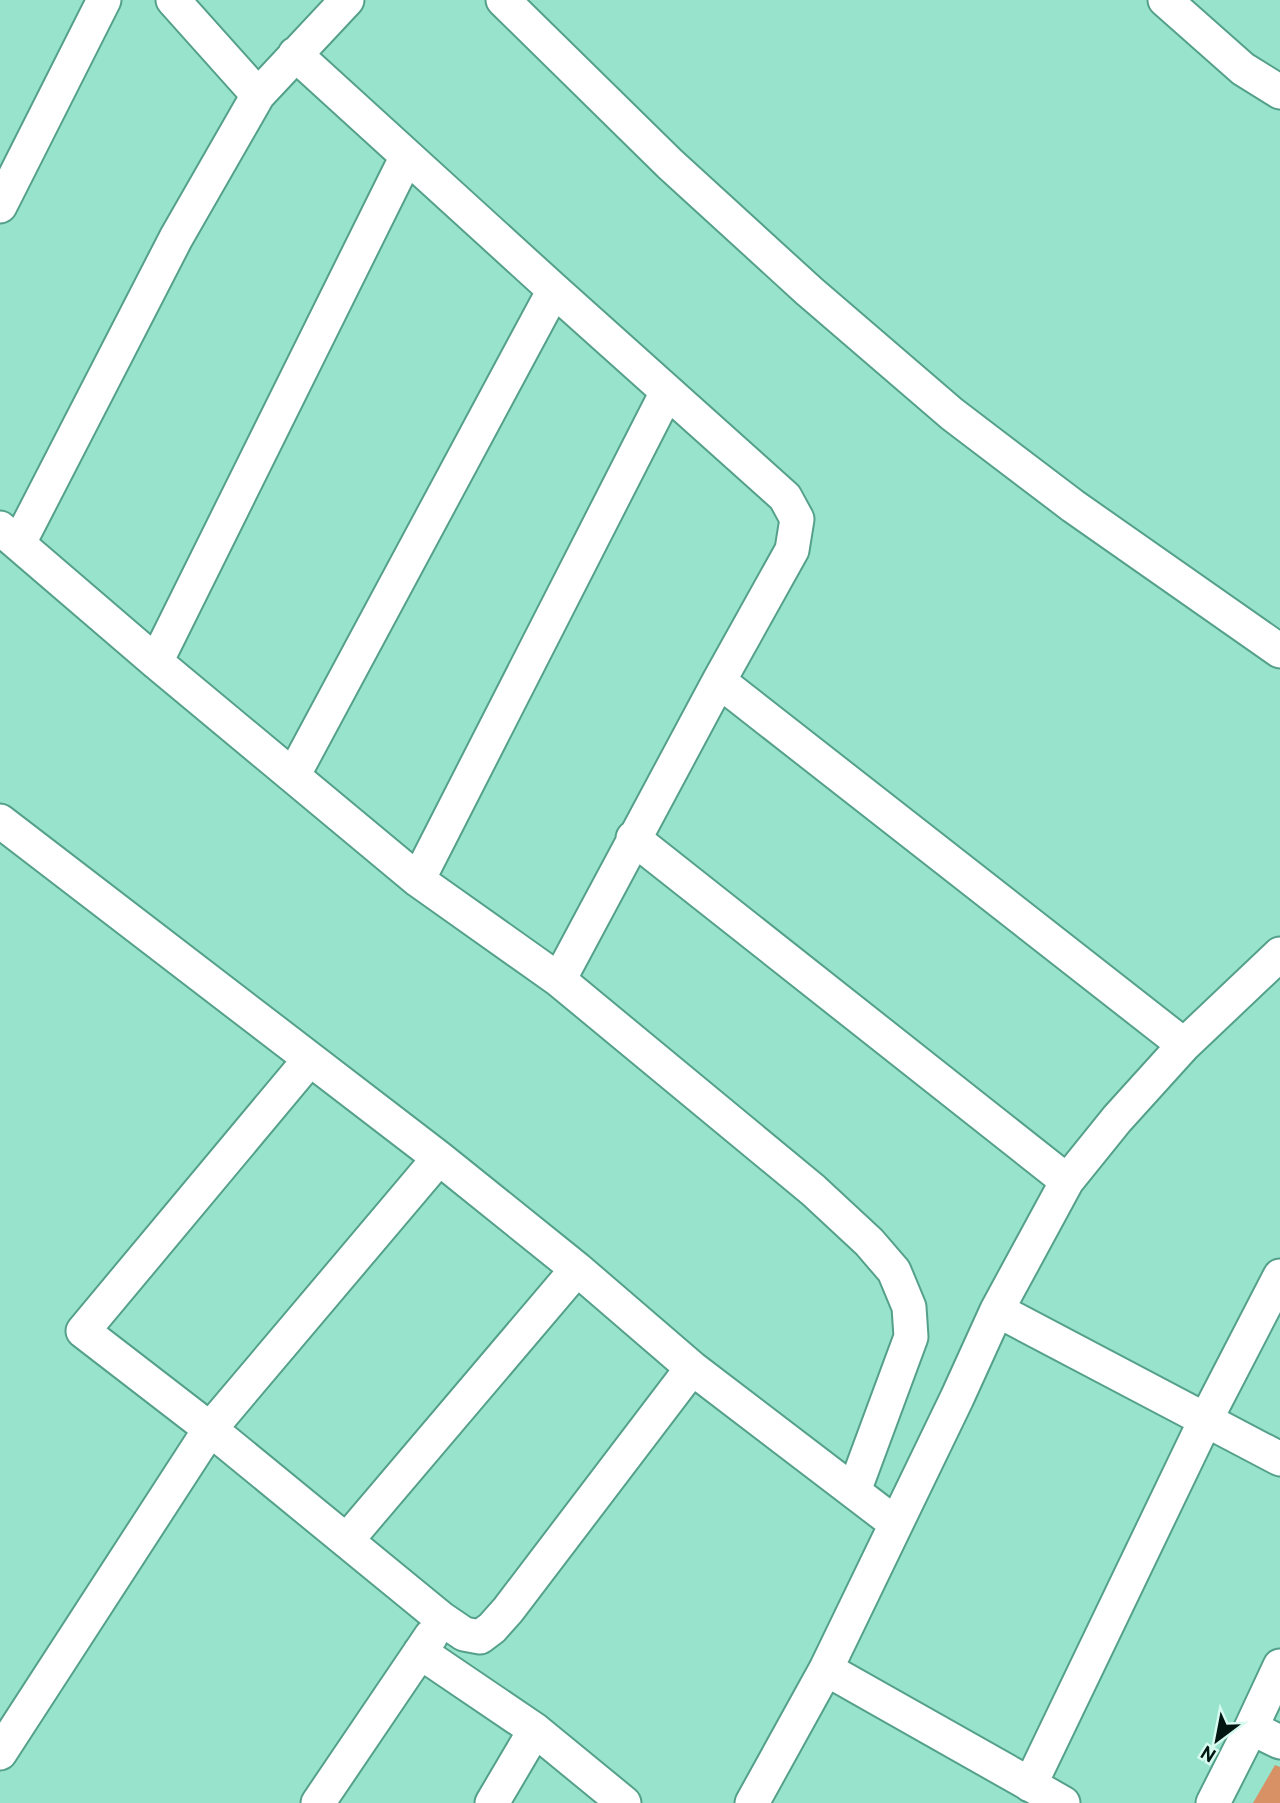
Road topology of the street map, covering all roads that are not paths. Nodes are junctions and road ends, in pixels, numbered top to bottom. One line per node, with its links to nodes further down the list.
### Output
1 (104, 0): 10 (street)
2 (173, 0): 8 (street)
3 (347, 0): 6 (street)
4 (503, 0): 14 (street)
5 (1165, 0): 7 (street)
6 (295, 54): 8 (street); 9 (street)
7 (1280, 92)
8 (258, 94): 13 (street)
9 (407, 156): 11 (street); 15 (street)
10 (0, 206)
11 (554, 290): 12 (street); 17 (street)
12 (667, 392): 16 (street); 20 (street)
13 (10, 535): 15 (street)
14 (1280, 651)
15 (156, 662): 17 (street)
16 (719, 681): 19 (street); 23 (street)
17 (293, 776): 20 (street)
18 (0, 821): 24 (street)
19 (633, 838): 22 (street); 26 (street)
20 (418, 880): 22 (street)
21 (1280, 954): 23 (street)
22 (559, 980): 34 (street)
23 (1184, 1045): 26 (street)
24 (310, 1059): 25 (street); 32 (street)
25 (439, 1158): 27 (street); 32 (street)
26 (1067, 1181): 29 (street)
27 (577, 1269): 30 (street); 36 (street)
28 (1280, 1276): 31 (street)
29 (997, 1310): 31 (street); 35 (street)
30 (692, 1368): 34 (street); 37 (street)
31 (1205, 1421): 33 (street); 44 (street)
32 (210, 1429): 36 (street); 43 (street)
33 (1280, 1459)
34 (854, 1490): 35 (street)
35 (895, 1522): 40 (street)
36 (347, 1540): 37 (street)
37 (442, 1619): 38 (street)
38 (420, 1652): 41 (street); 45 (street)
39 (1280, 1666): 42 (street)
40 (826, 1669): 44 (street); 48 (street)
41 (535, 1730): 46 (street); 47 (street)
42 (1266, 1735): 50 (street)
43 (0, 1754)
44 (1030, 1785): 49 (street)
45 (318, 1803)
46 (492, 1803)
47 (624, 1803)
48 (752, 1803)
49 (1063, 1803)
50 (1213, 1803)

